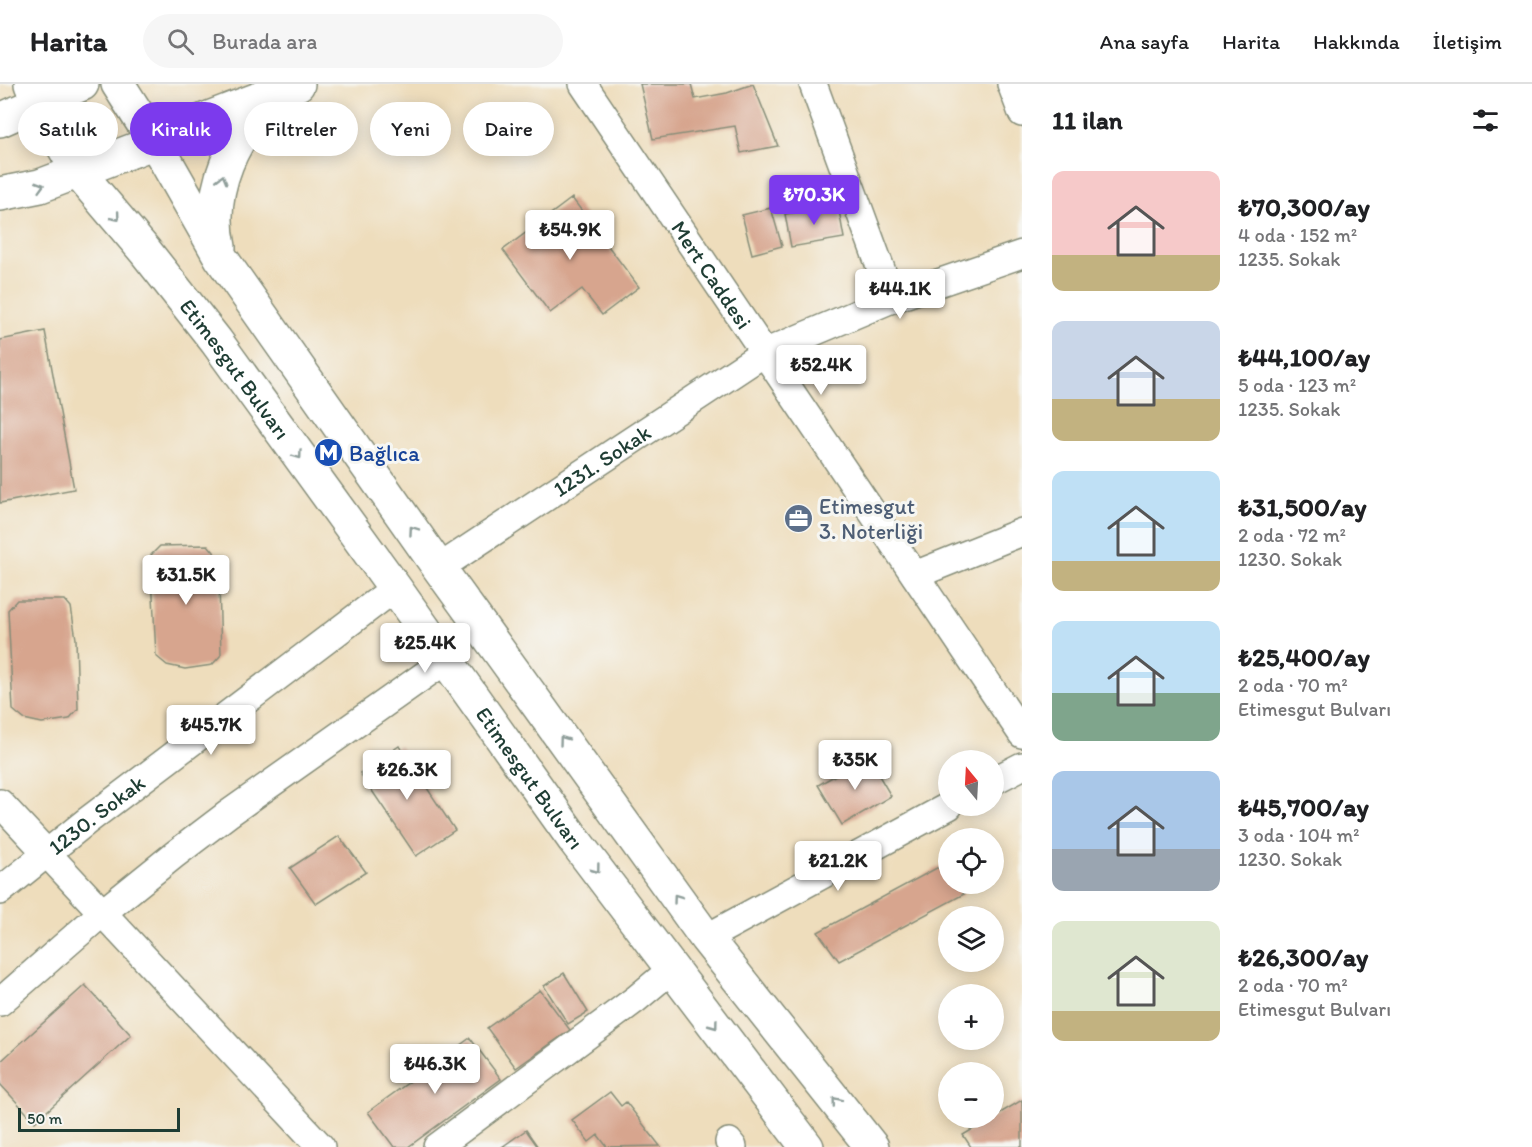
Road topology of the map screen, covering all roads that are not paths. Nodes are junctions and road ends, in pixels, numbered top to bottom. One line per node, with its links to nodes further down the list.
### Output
1 (82, 84): 7 (main road)
2 (118, 84): 8 (main road)
3 (298, 84): 9 (main road); 17 (main road, one-way to 3)
4 (583, 84): 19 (street, Mert Caddesi)
5 (813, 84): 18 (street)
6 (1011, 84): 10 (street)
7 (35, 93): 11 (main road); 14 (main road, Etimesgut Bulvarı)
8 (130, 103)
9 (232, 109)
10 (1022, 112)
11 (0, 120)
12 (130, 152): 14 (main road)
13 (163, 156): 17 (main road)
14 (78, 172): 15 (main road, one-way to 14); 23 (main road, Etimesgut Bulvarı, one-way to 23)
15 (0, 194)
16 (1022, 254): 18 (street, 1231. Sokak)
17 (221, 258): 21 (main road, one-way to 17)
18 (892, 299): 19 (street, 1231. Sokak)
19 (765, 353): 21 (street, 1231. Sokak); 22 (street, Mert Caddesi)
20 (1022, 532): 22 (street)
21 (439, 568): 33 (main road, one-way to 21)
22 (915, 575): 25 (street, Mert Caddesi)
23 (395, 588): 24 (main road, Etimesgut Bulvarı); 30 (street, 1230. Sokak)
24 (446, 660): 32 (street); 34 (main road, Etimesgut Bulvarı, one-way to 34)
25 (1022, 734)
26 (1022, 766): 27 (street)
27 (1004, 776)
28 (0, 803): 30 (street)
29 (938, 812): 33 (street)
30 (48, 852): 31 (street, 1230. Sokak); 32 (street)
31 (0, 891)
32 (102, 913): 35 (street); 36 (street)
33 (706, 939): 39 (main road, one-way to 33)
34 (672, 969): 37 (street); 38 (main road, Etimesgut Bulvarı, one-way to 38)
35 (0, 1002)
36 (321, 1147)
37 (437, 1147)
38 (807, 1147)
39 (872, 1147)

